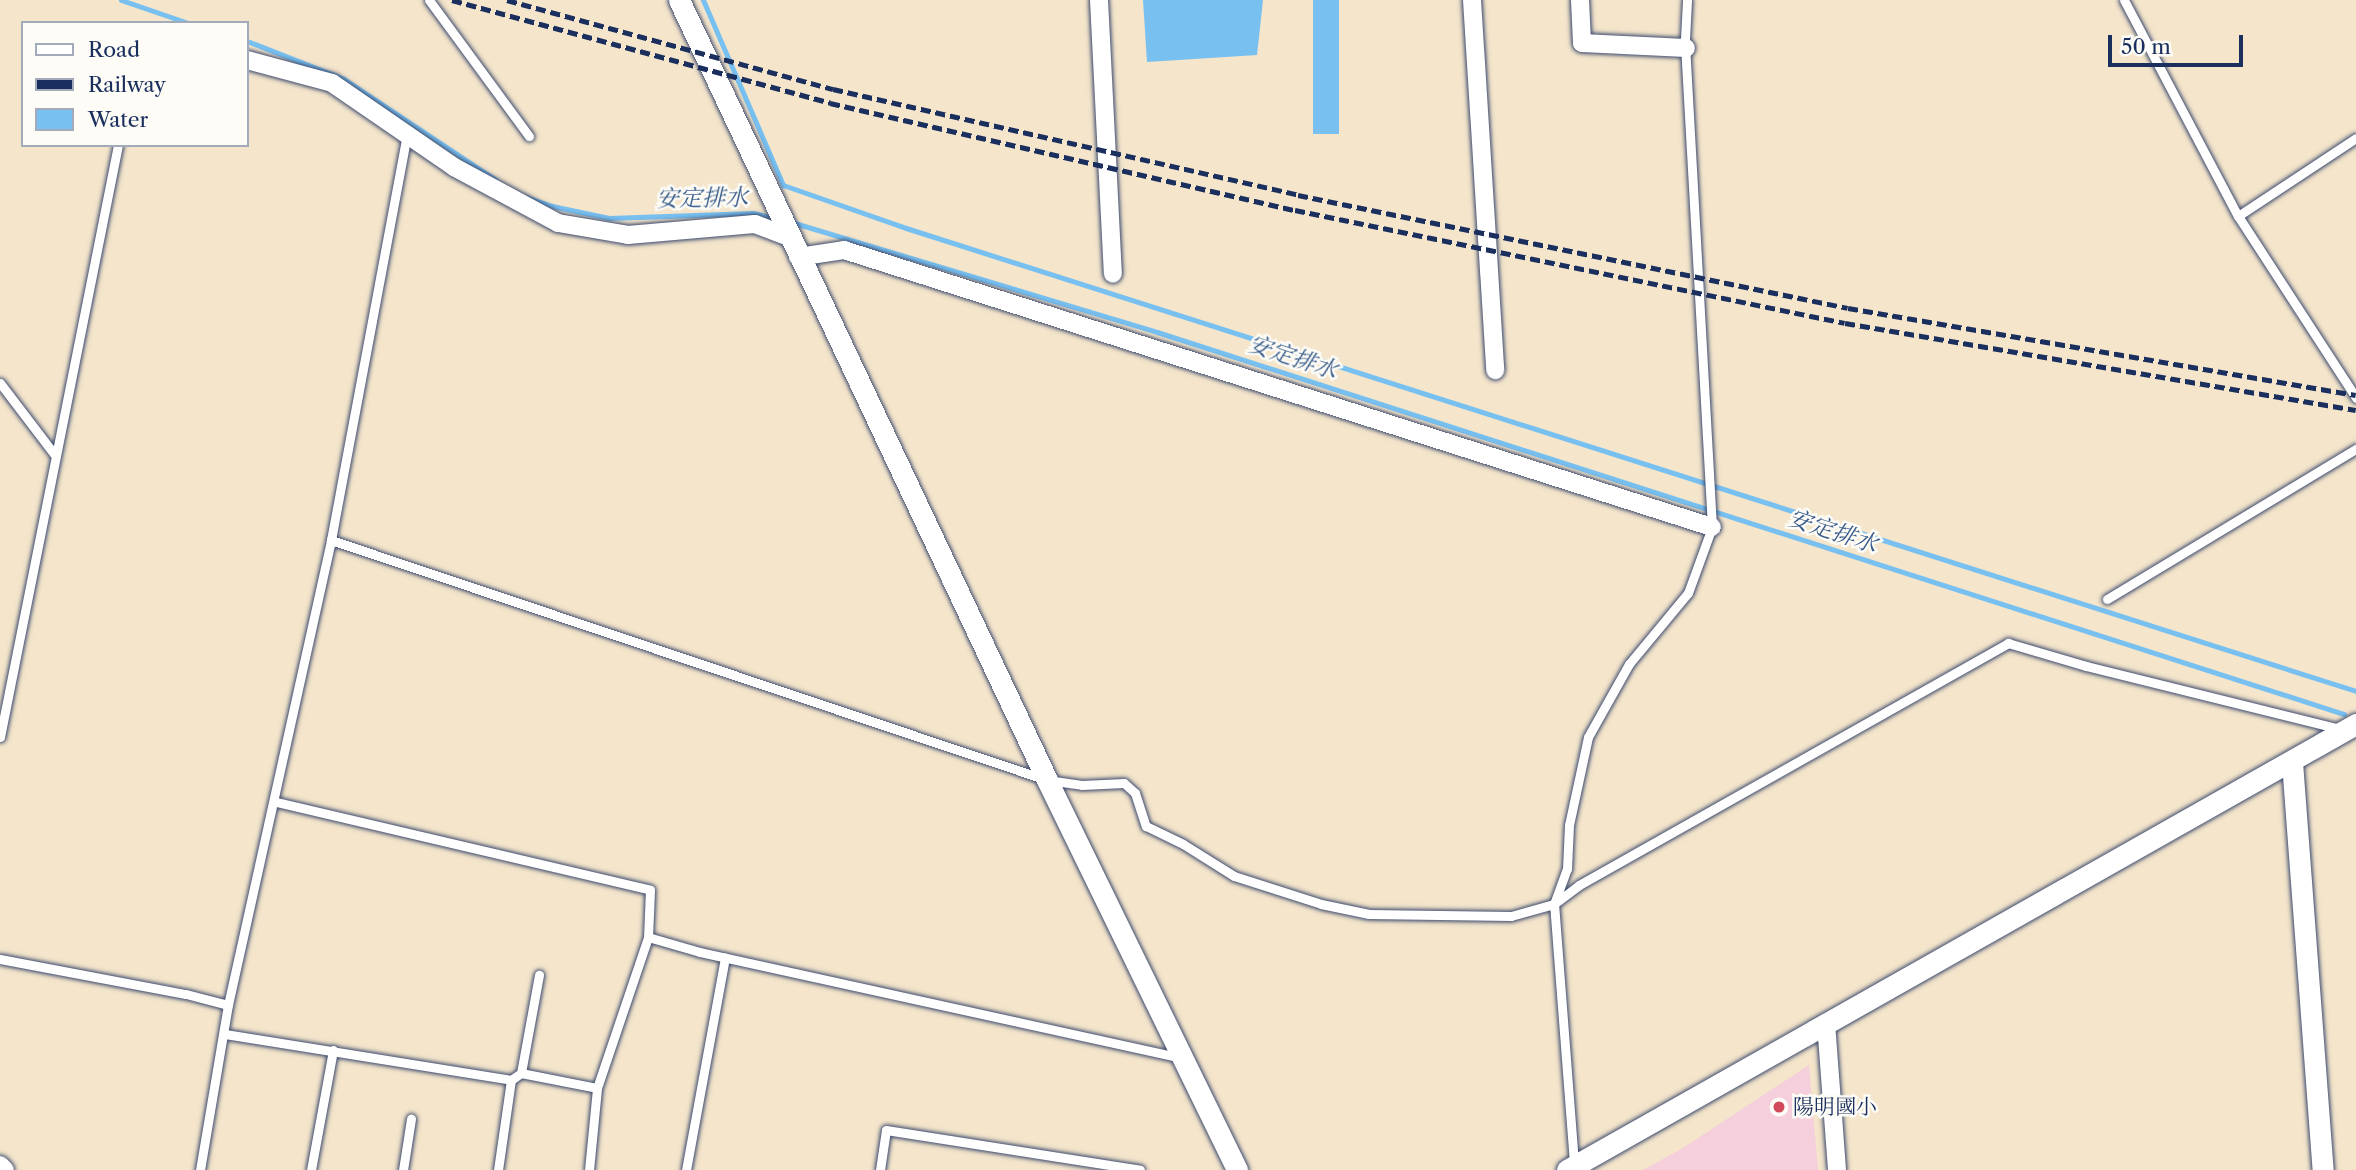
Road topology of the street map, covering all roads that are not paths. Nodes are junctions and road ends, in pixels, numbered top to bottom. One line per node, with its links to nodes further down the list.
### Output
1 (429, 0): 11 (lane)
2 (678, 0): 15 (street)
3 (1099, 0): 17 (street)
4 (1472, 0): 18 (street)
5 (1580, 0): 8 (street)
6 (1687, 0): 8 (lane)
7 (2124, 0): 14 (lane)
8 (1686, 48): 23 (lane)
9 (248, 60): 10 (street)
10 (407, 132): 15 (street); 24 (lane)
11 (529, 136)
12 (2356, 138): 14 (lane)
13 (118, 147): 22 (lane)
14 (2238, 216): 20 (lane)
15 (787, 232): 16 (street)
16 (798, 257): 23 (street); 29 (street)
17 (1113, 274)
18 (1495, 370)
19 (0, 383): 22 (lane)
20 (2356, 398)
21 (2356, 449): 25 (lane)
22 (54, 454): 27 (lane)
23 (1711, 522): 31 (lane)
24 (331, 540): 29 (lane); 30 (lane)
25 (2107, 599)
26 (2351, 727): 28 (street); 31 (lane)
27 (0, 737)
28 (2292, 762): 37 (street); 58 (street)
29 (1046, 780): 31 (lane); 40 (street)
30 (276, 802): 32 (lane); 36 (lane)
31 (1554, 904): 47 (lane)
32 (648, 937): 33 (lane); 43 (lane)
33 (725, 958): 40 (lane); 54 (lane)
34 (0, 959): 36 (lane)
35 (538, 975): 41 (lane)
36 (228, 1005): 38 (lane)
37 (1826, 1023): 47 (street); 57 (street)
38 (225, 1034): 39 (lane); 49 (lane)
39 (332, 1050): 42 (lane); 50 (lane)
40 (1183, 1058): 46 (street)
41 (521, 1073): 42 (lane); 43 (lane)
42 (511, 1080): 52 (lane)
43 (597, 1088): 53 (lane)
44 (411, 1119): 51 (lane)
45 (0, 1165): 48 (street)
46 (1233, 1168)
47 (1572, 1169)
48 (5, 1170)
49 (200, 1170)
50 (311, 1170)
51 (403, 1170)
52 (498, 1170)
53 (589, 1170)
54 (686, 1170)
55 (880, 1170): 56 (lane)
56 (1139, 1170)
57 (1837, 1170)
58 (2323, 1170)

